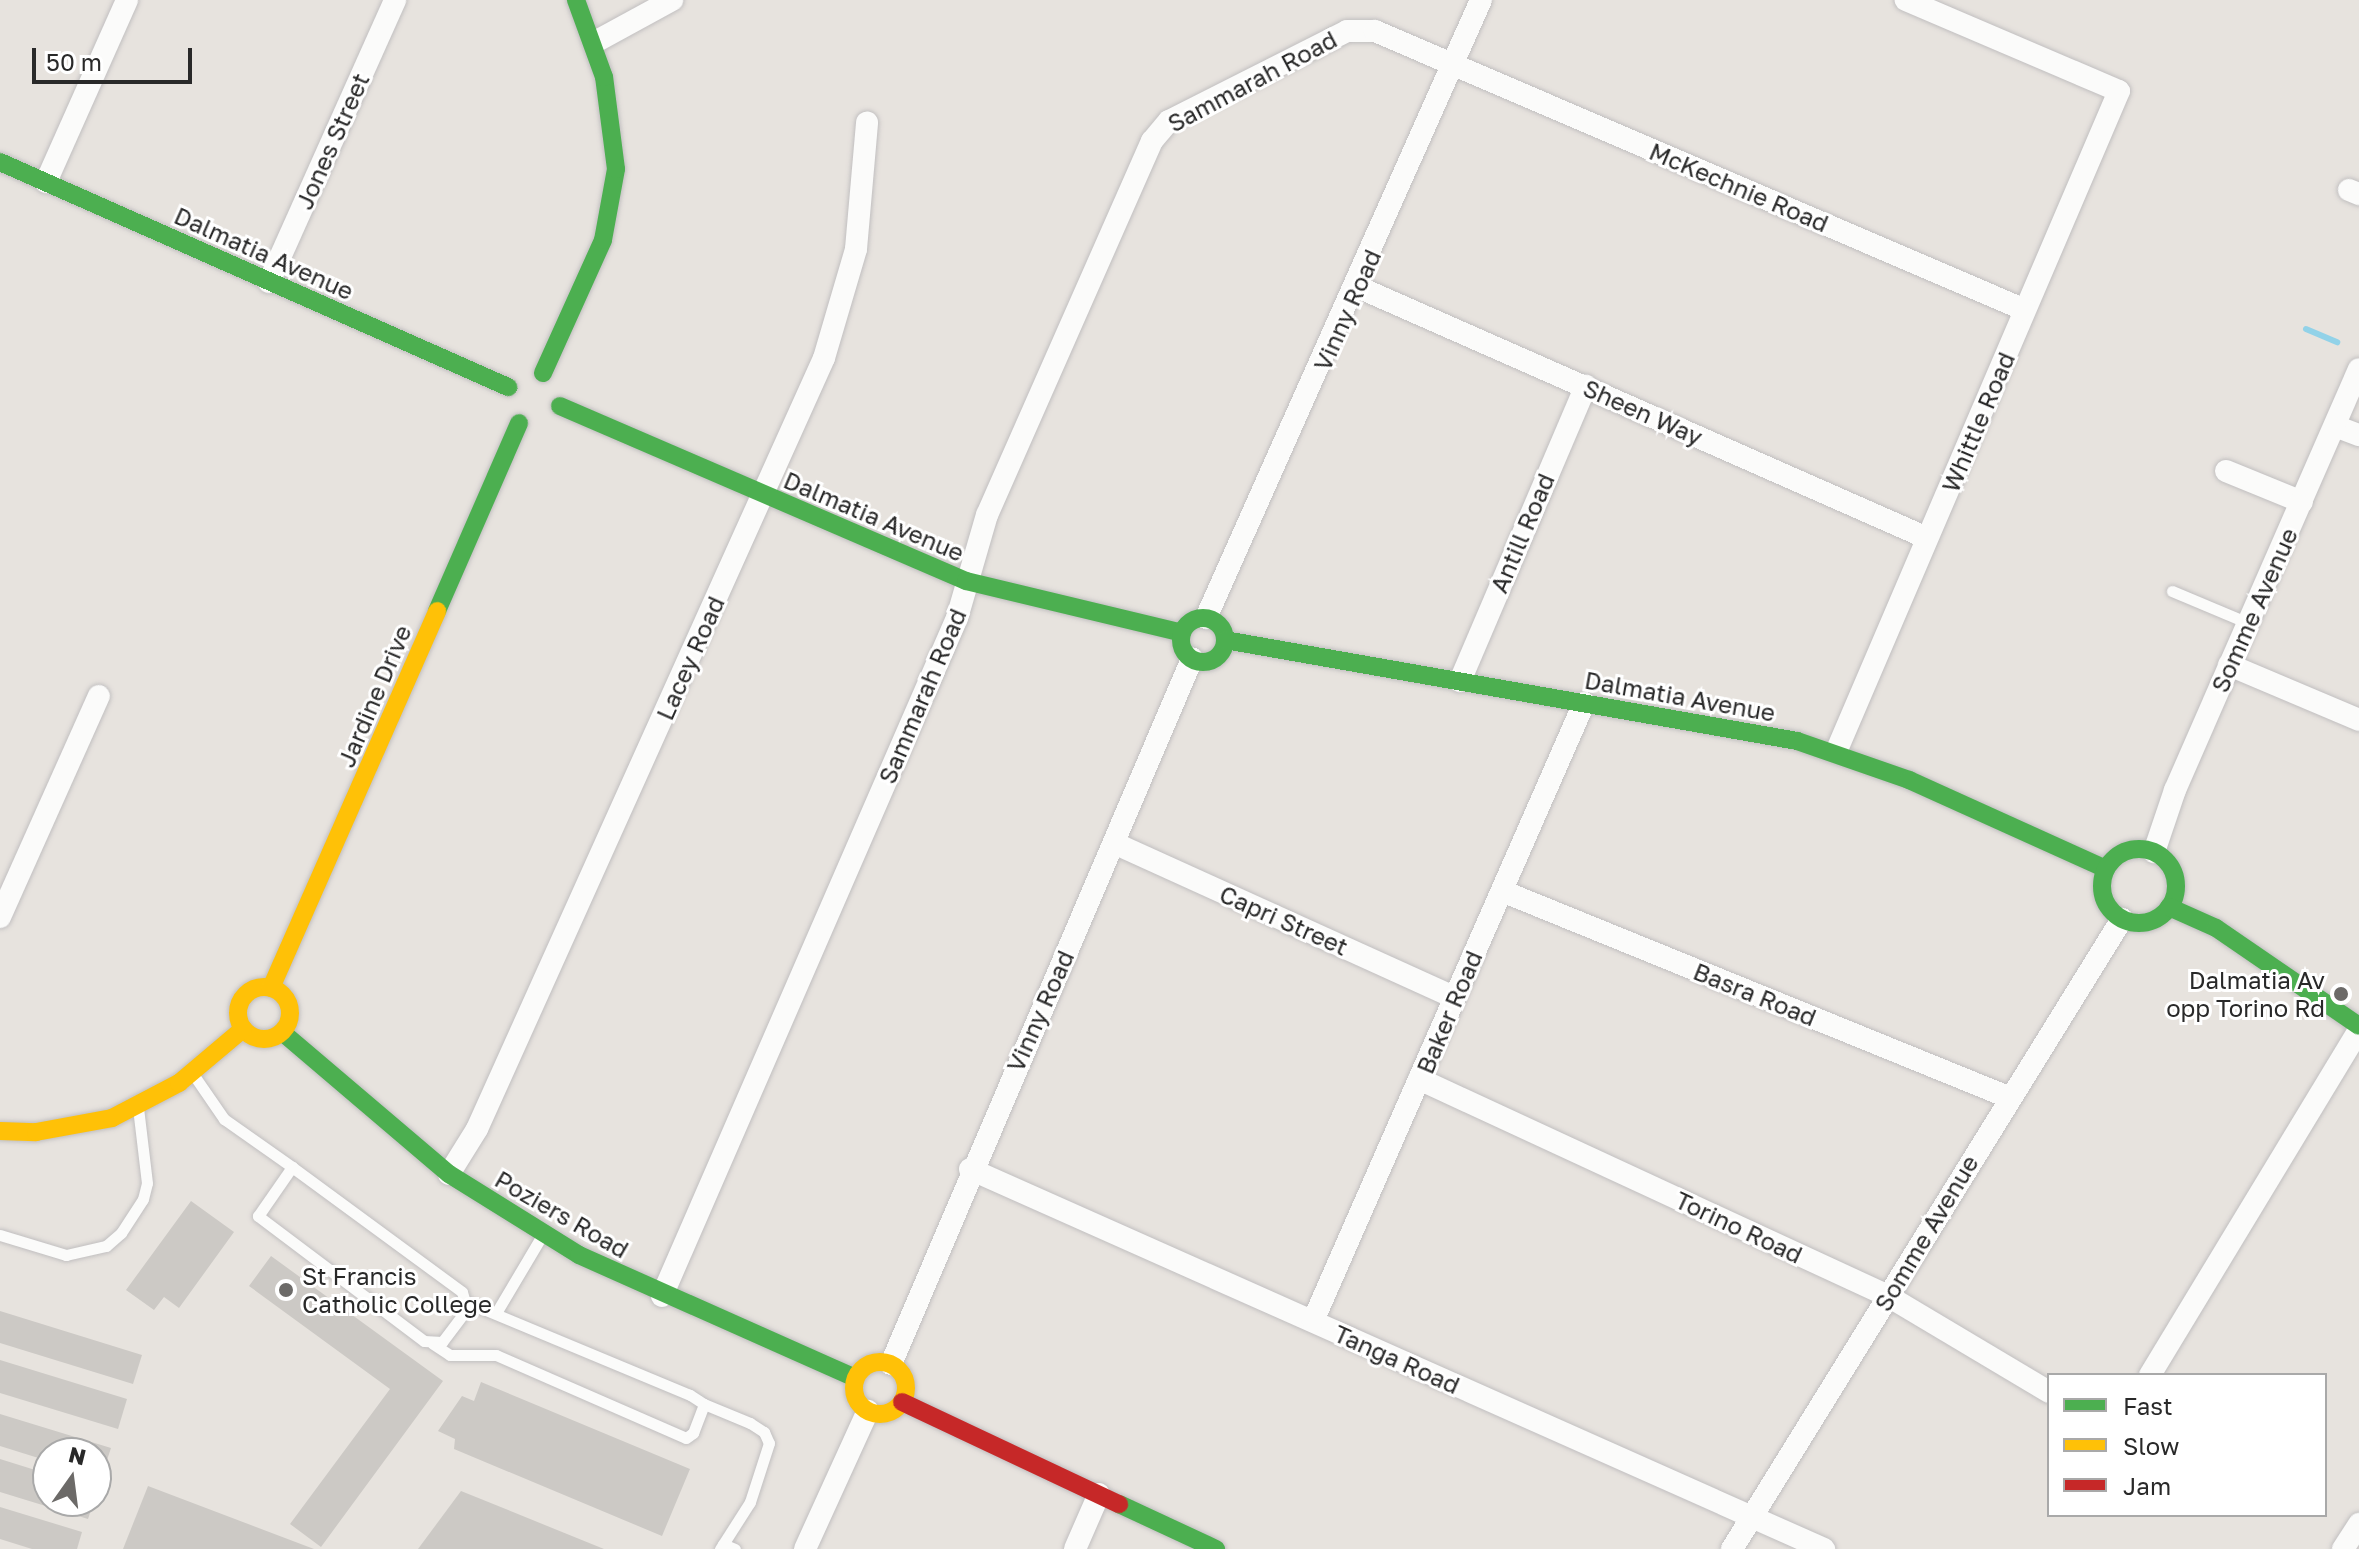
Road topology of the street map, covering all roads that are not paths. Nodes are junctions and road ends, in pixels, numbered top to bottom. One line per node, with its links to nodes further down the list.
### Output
1 (127, 0): 11 (street)
2 (395, 0): 12 (street, Jones Street)
3 (576, 0): 7 (street)
4 (672, 0): 7 (street)
5 (1481, 0): 8 (street, Vinny Road)
6 (1919, 3): 14 (street, Whittle Road)
7 (595, 42): 16 (street)
8 (1454, 64): 13 (street, Vinny Road); 14 (street, McKechnie Road); 27 (street, Sammarah Road)
9 (867, 122): 24 (street, Lacey Road)
10 (0, 162): 11 (street, Dalmatia Avenue)
11 (46, 182): 12 (street, Dalmatia Avenue)
12 (269, 282): 18 (street, Dalmatia Avenue)
13 (1358, 287): 17 (street, Sheen Way); 29 (street, Vinny Road)
14 (2025, 310): 26 (street, Whittle Road)
15 (2359, 369): 21 (street, Somme Avenue)
16 (543, 373): 18 (street); 19 (street)
17 (1586, 386): 26 (street, Sheen Way); 35 (street, Antill Road)
18 (508, 387): 20 (street)
19 (560, 406): 20 (street); 24 (street, Dalmatia Avenue)
20 (519, 423): 47 (street, Jardine Drive)
21 (2335, 426): 22 (street); 25 (street, Somme Avenue)
22 (2359, 435)
23 (2226, 471): 25 (street)
24 (763, 495): 27 (street, Dalmatia Avenue); 59 (street, Lacey Road)
25 (2302, 502): 30 (street, Somme Avenue)
26 (1927, 538): 39 (street, Whittle Road)
27 (966, 581): 31 (street, Dalmatia Avenue); 62 (street, Sammarah Road)
28 (2172, 591): 30 (lane)
29 (1206, 618): 31 (street); 32 (street)
30 (2248, 623): 34 (street, Somme Avenue)
31 (1182, 633): 33 (street)
32 (1225, 640): 33 (street); 35 (street, Dalmatia Avenue)
33 (1192, 659): 40 (street, Vinny Road)
34 (2229, 665): 38 (street); 41 (street, Somme Avenue)
35 (1460, 681): 37 (street, Dalmatia Avenue)
36 (99, 696): 45 (street)
37 (1584, 703): 39 (street, Dalmatia Avenue); 43 (street, Baker Road)
38 (2359, 720)
39 (1836, 752): 42 (street, Dalmatia Avenue)
40 (1114, 843): 48 (street, Capri Street); 58 (street, Vinny Road)
41 (2154, 852): 42 (street); 44 (street)
42 (2106, 869): 46 (street)
43 (1502, 891): 48 (street, Baker Road); 54 (street, Basra Road)
44 (2169, 907): 46 (street); 49 (street)
45 (0, 917)
46 (2122, 919): 54 (street, Somme Avenue)
47 (271, 988): 50 (street); 51 (street)
48 (1454, 997): 53 (street, Baker Road)
49 (2359, 1028): 69 (street)
50 (243, 1029): 51 (street); 52 (street)
51 (282, 1032): 59 (street, Poziers Road)
52 (193, 1073): 55 (street); 57 (lane)
53 (1419, 1079): 63 (street, Torino Road); 66 (street, Baker Road)
54 (2008, 1097): 63 (street, Somme Avenue)
55 (138, 1106): 56 (street); 61 (lane)
56 (0, 1131)
57 (292, 1167): 64 (lane); 67 (lane)
58 (970, 1169): 66 (street, Tanga Road); 68 (street, Vinny Road)
59 (449, 1174): 60 (street, Poziers Road)
60 (544, 1233): 62 (street, Poziers Road); 65 (lane)
61 (0, 1235)
62 (662, 1296): 70 (street, Poziers Road)
63 (1888, 1296): 71 (street, Torino Road); 76 (street, Somme Avenue)
64 (467, 1302): 65 (lane); 67 (lane)
65 (496, 1313): 73 (lane)
66 (1313, 1321): 76 (street, Tanga Road)
67 (433, 1344): 73 (lane)
68 (891, 1364): 70 (street); 72 (street)
69 (2151, 1373)
70 (855, 1378): 74 (street)
71 (2047, 1391)
72 (902, 1402): 74 (street); 75 (street)
73 (704, 1404): 78 (lane)
74 (868, 1411): 80 (street)
75 (1099, 1494): 81 (street); 82 (street)
76 (1751, 1519): 83 (street, Somme Avenue); 84 (street, Tanga Road)
77 (2359, 1524): 85 (street)
78 (721, 1546): 79 (lane)
79 (735, 1549)
80 (805, 1549)
81 (1075, 1549)
82 (1216, 1549)
83 (1732, 1549)
84 (1824, 1549)
85 (2343, 1549)

